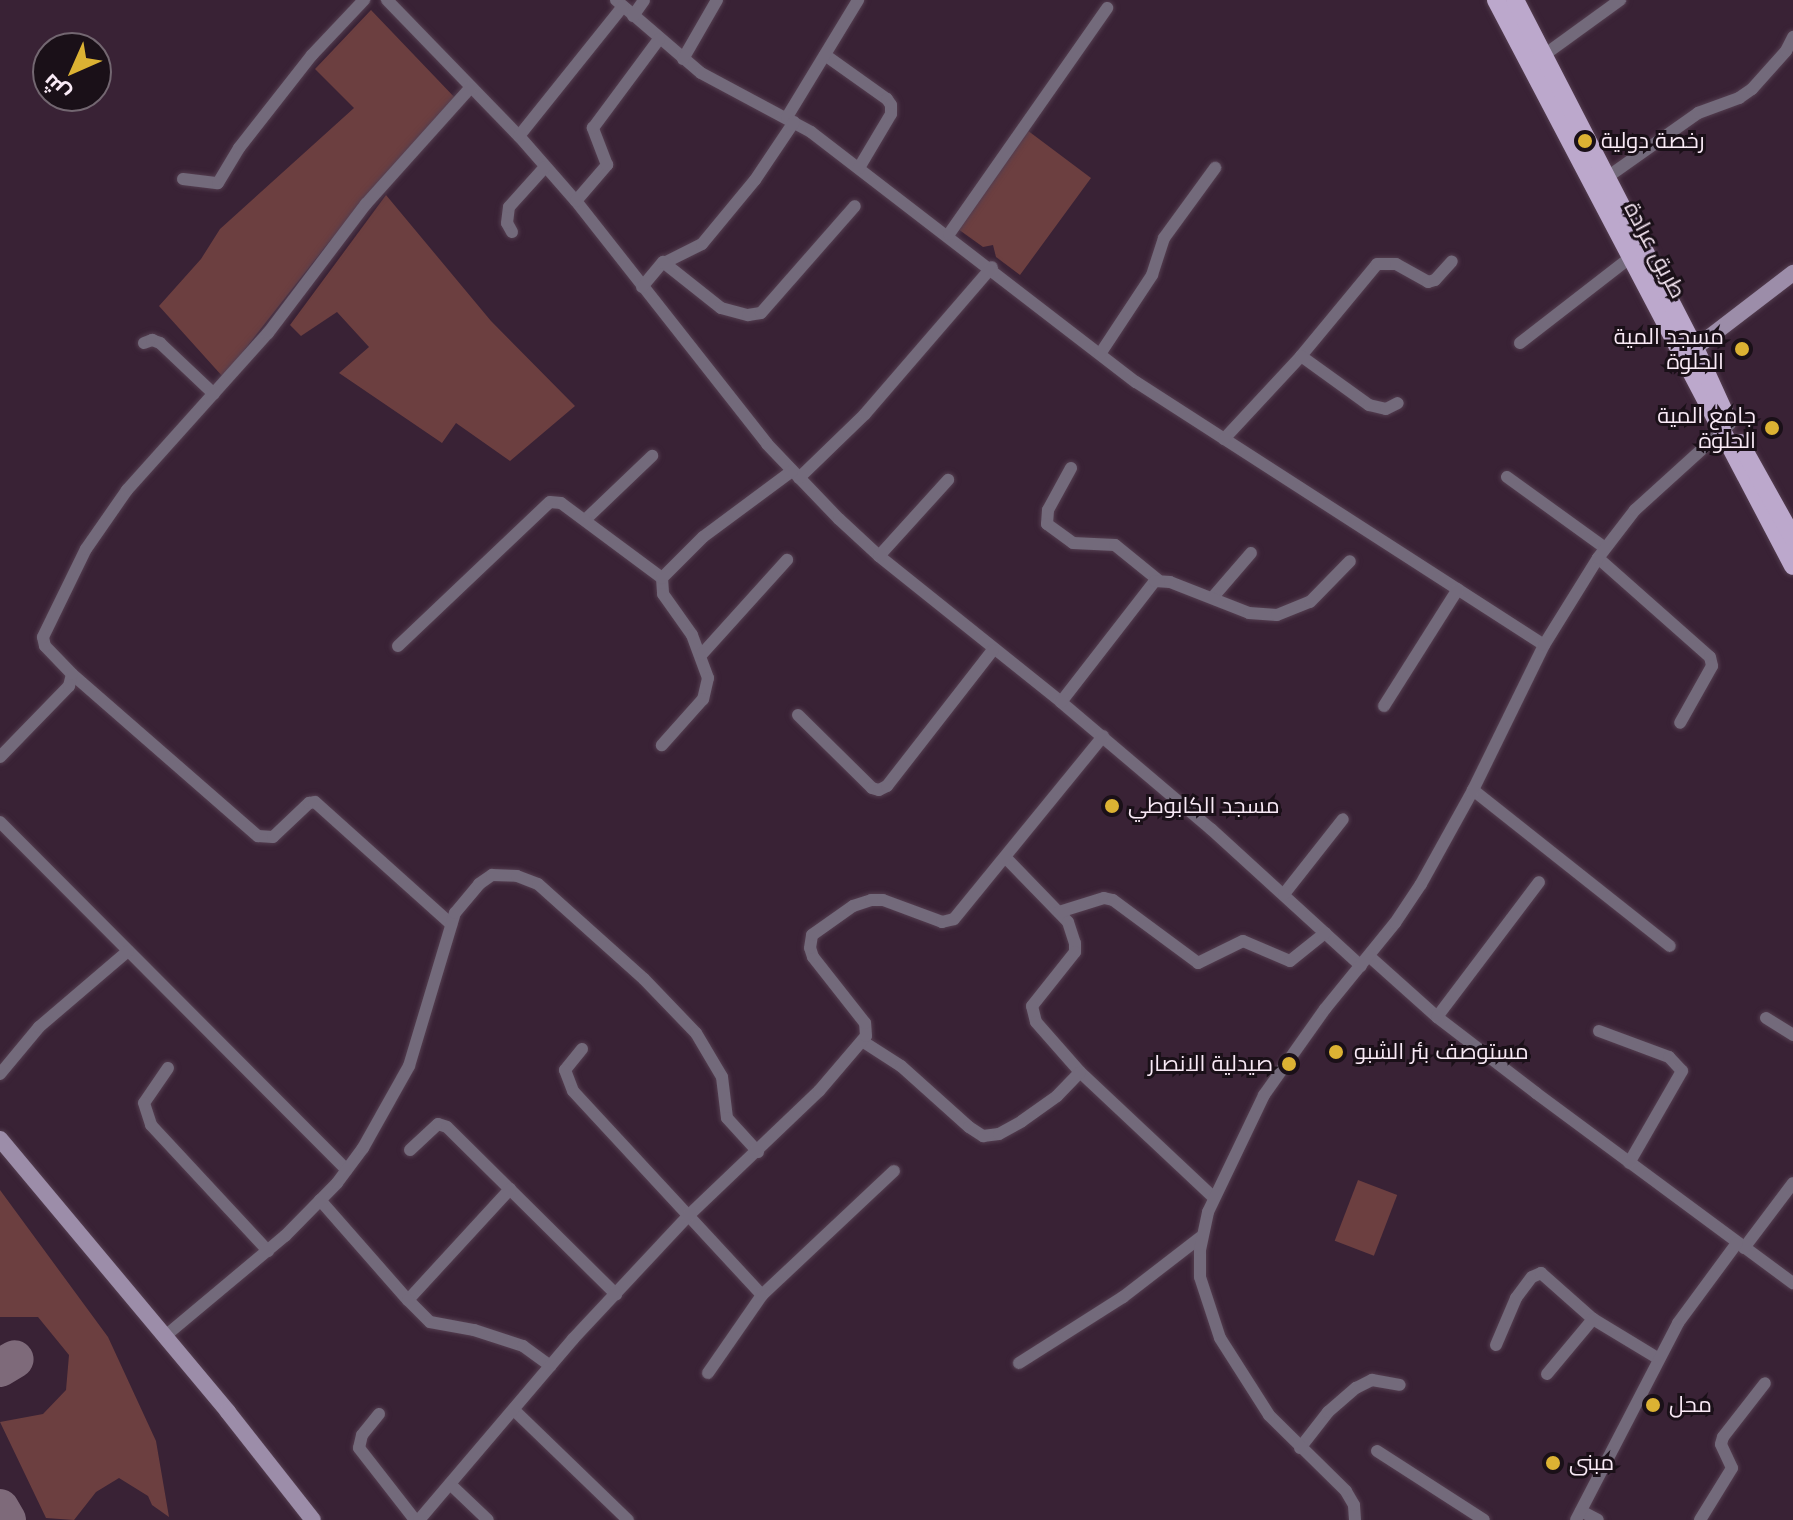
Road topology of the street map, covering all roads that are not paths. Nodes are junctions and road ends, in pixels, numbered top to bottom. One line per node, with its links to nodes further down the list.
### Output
1 (364, 0): 24 (street)
2 (387, 0): 17 (street)
3 (644, 0): 11 (street)
4 (717, 0): 16 (street)
5 (858, 0): 14 (street)
6 (1496, 0): 29 (main road, طريق عرادة)
7 (1515, 0): 15 (main road, طريق عرادة)
8 (1620, 0): 15 (street)
9 (620, 3): 11 (street); 19 (street)
10 (1107, 8): 28 (street)
11 (633, 16): 13 (street)
12 (1793, 37): 23 (street)
13 (659, 39): 16 (street); 25 (street)
14 (825, 55): 18 (street); 21 (street)
15 (1544, 55): 23 (main road, طريق عرادة)
16 (683, 59): 18 (street)
17 (471, 87): 19 (street); 40 (street)
18 (790, 119): 21 (street); 31 (street)
19 (519, 136): 20 (street)
20 (545, 167): 25 (street); 27 (street)
21 (859, 168): 28 (street)
22 (1215, 168): 38 (street)
23 (1606, 178): 37 (main road, طريق عرادة)
24 (183, 179)
25 (576, 201): 34 (street)
26 (855, 206): 31 (street)
27 (512, 232)
28 (949, 234): 32 (street)
29 (1632, 256): 36 (street); 37 (main road, طريق عرادة)
30 (1452, 261): 39 (street)
31 (666, 262): 34 (street)
32 (992, 267): 38 (street); 46 (street)
33 (1793, 273): 37 (main road)
34 (642, 287): 46 (street)
35 (144, 343): 40 (street)
36 (1520, 343)
37 (1689, 353): 42 (main road, طريق عرادة)
38 (1100, 354): 43 (street)
39 (1301, 356): 41 (street); 43 (street)
40 (214, 394): 65 (street)
41 (1398, 403)
42 (1726, 428): 50 (main road, طريق عرادة); 52 (street); 56 (main road, طريق عرادة)
43 (1224, 439): 59 (street)
44 (652, 456): 49 (street)
45 (1071, 468): 58 (street)
46 (795, 474): 53 (street); 57 (street)
47 (1507, 477): 52 (street)
48 (948, 480): 53 (street)
49 (585, 520): 57 (street); 62 (street)
50 (1793, 538)
51 (1251, 553): 60 (street)
52 (1601, 553): 61 (street); 69 (street)
53 (879, 556): 63 (street)
54 (787, 560): 64 (street)
55 (1350, 561): 60 (street)
56 (1793, 566)
57 (662, 578): 64 (street)
58 (1158, 580): 60 (street); 66 (street)
59 (1458, 589): 61 (street); 67 (street)
60 (1213, 597)
61 (1544, 645): 73 (street)
62 (398, 646)
63 (993, 650): 66 (street); 68 (street)
64 (702, 654): 71 (street)
65 (72, 674): 72 (street); 80 (street)
66 (1061, 702): 70 (street)
67 (1384, 706)
68 (798, 715)
69 (1680, 723)
70 (1103, 736): 76 (street); 78 (street)
71 (662, 745)
72 (0, 757)
73 (1473, 790): 82 (street); 84 (street)
74 (1343, 819): 78 (street)
75 (0, 822): 83 (street)
76 (1006, 858): 79 (street); 89 (street)
77 (1539, 882): 85 (street)
78 (1284, 894): 81 (street)
79 (1059, 912): 81 (street); 92 (street)
80 (451, 924): 96 (street); 98 (street)
81 (1325, 933): 84 (street)
82 (1670, 946)
83 (128, 951): 93 (street); 98 (street)
84 (1365, 962): 85 (street); 102 (street)
85 (1437, 1017): 97 (street)
86 (1766, 1018): 88 (street)
87 (1599, 1031): 97 (street)
88 (1793, 1035)
89 (862, 1041): 92 (street); 96 (street)
90 (582, 1049): 104 (street)
91 (168, 1068): 107 (street)
92 (1080, 1072): 102 (street)
93 (0, 1074)
94 (0, 1139): 113 (main road)
95 (410, 1150): 101 (street)
96 (758, 1152): 104 (street)
97 (1629, 1163): 106 (street)
98 (347, 1170): 103 (street)
99 (894, 1171): 110 (street)
100 (1793, 1183): 106 (street)
101 (510, 1189): 109 (street); 111 (street)
102 (1213, 1197): 105 (street)
103 (320, 1200): 107 (street); 111 (street)
104 (688, 1216): 109 (street); 110 (street)
105 (1201, 1237): 116 (street); 124 (street)
106 (1740, 1246): 108 (street); 115 (street)
107 (268, 1251): 113 (street)
108 (1793, 1283)
109 (616, 1294): 117 (street)
110 (762, 1295): 118 (street)
111 (408, 1300): 117 (street)
112 (1593, 1319): 114 (street); 115 (street); 119 (street)
113 (164, 1337): 129 (main road)
114 (1496, 1345)
115 (1659, 1359): 127 (street)
116 (1019, 1363)
117 (551, 1366): 122 (street)
118 (708, 1373)
119 (1547, 1374)
120 (1765, 1383): 135 (street)
121 (1400, 1385): 124 (street)
122 (515, 1411): 126 (street); 132 (street)
123 (379, 1414): 130 (street)
124 (1300, 1448): 128 (street)
125 (1377, 1451): 133 (street)
126 (450, 1484): 130 (street); 131 (street)
127 (1578, 1516): 134 (street)
128 (1356, 1519)
129 (313, 1520)
130 (417, 1520)
131 (488, 1520)
132 (628, 1520)
133 (1484, 1520)
134 (1598, 1520)
135 (1700, 1520)

